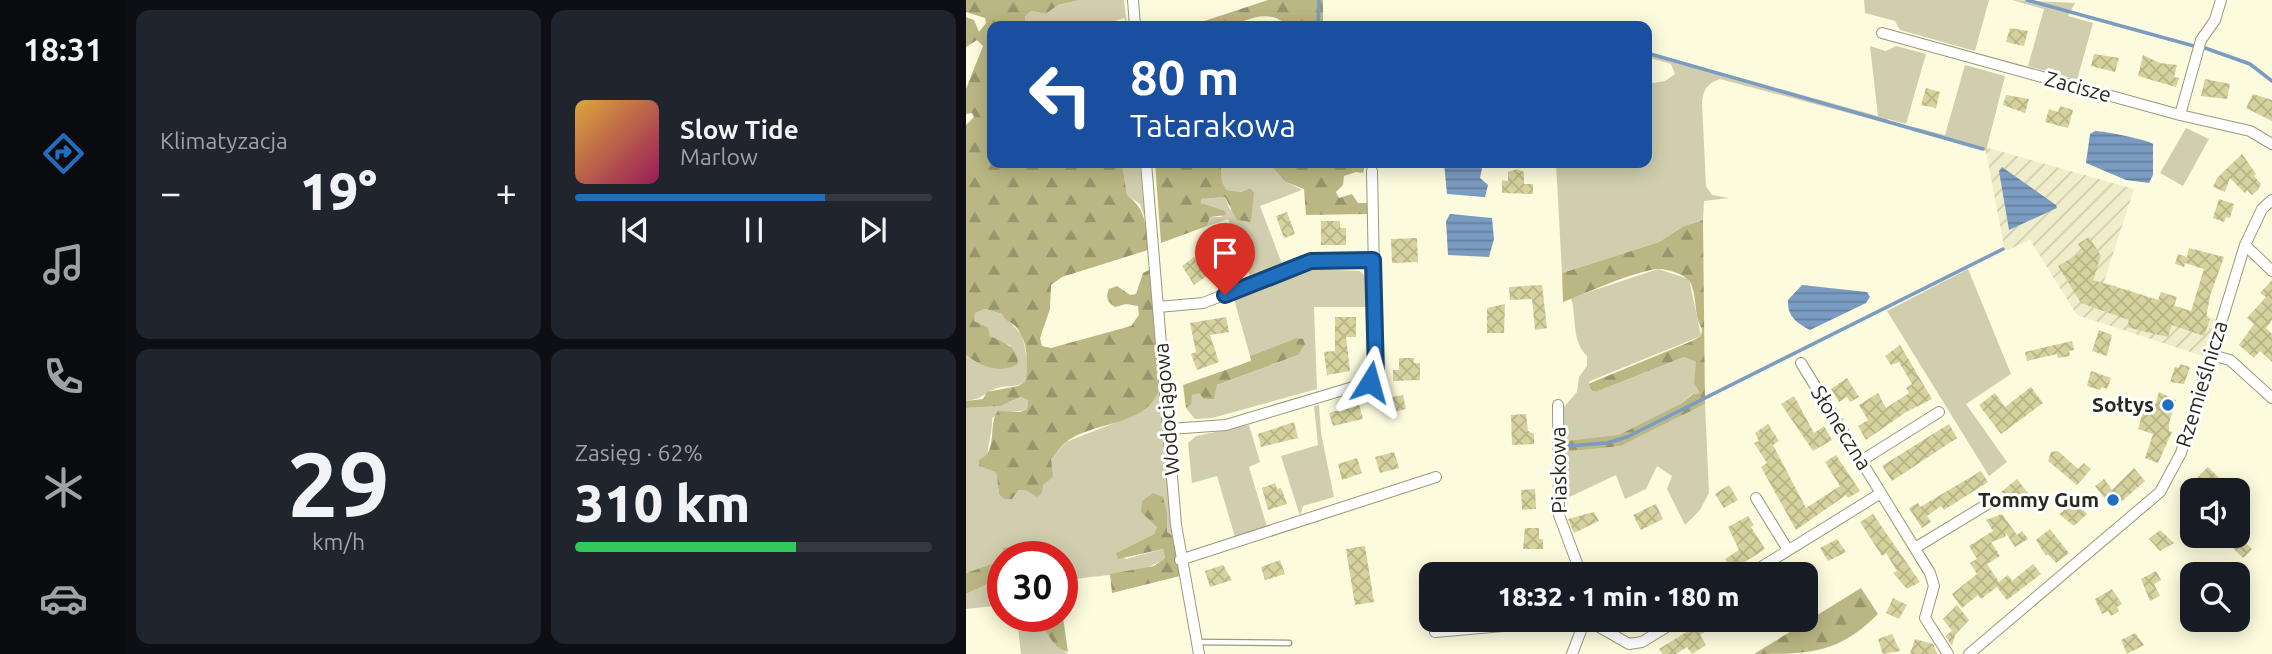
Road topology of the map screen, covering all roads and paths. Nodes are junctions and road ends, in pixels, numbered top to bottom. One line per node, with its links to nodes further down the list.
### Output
1 (1133, 0): 3 (street)
2 (2221, 0): 5 (street)
3 (1135, 21)
4 (1882, 33): 5 (street, Zacisze)
5 (2180, 115): 6 (street, Zacisze)
6 (2272, 144)
7 (1146, 168): 13 (street, Wodociągowa)
8 (1372, 171): 11 (street)
9 (2272, 200): 10 (street, Rzemieślnicza)
10 (2245, 245): 12 (street); 14 (street, Rzemieślnicza)
11 (1373, 260): 13 (street); 19 (street)
12 (2272, 271)
13 (1158, 307): 19 (street, Wodociągowa)
14 (2211, 355): 16 (street); 38 (street, Rzemieślnicza)
15 (1801, 363): 20 (street, Słoneczna)
16 (2272, 398)
17 (1558, 405): 28 (street, Piaskowa)
18 (1939, 412): 20 (street)
19 (1170, 429): 27 (street, Wodociągowa)
20 (1861, 461): 22 (street, Słoneczna)
21 (1436, 477): 27 (street)
22 (1881, 493): 25 (street, Słoneczna); 26 (street)
23 (1756, 498): 26 (street)
24 (1994, 500): 25 (street)
25 (1915, 548): 37 (street, Słoneczna)
26 (1788, 550): 29 (street)
27 (1181, 560): 33 (street, Wodociągowa)
28 (1577, 562)
29 (1769, 562)
30 (1581, 632): 36 (street)
31 (1608, 632): 32 (street)
32 (1658, 632)
33 (1197, 642): 34 (lane); 35 (street, Wodociągowa)
34 (1289, 643)
35 (1199, 654)
36 (1572, 654)
37 (1948, 654)
38 (1969, 654)

